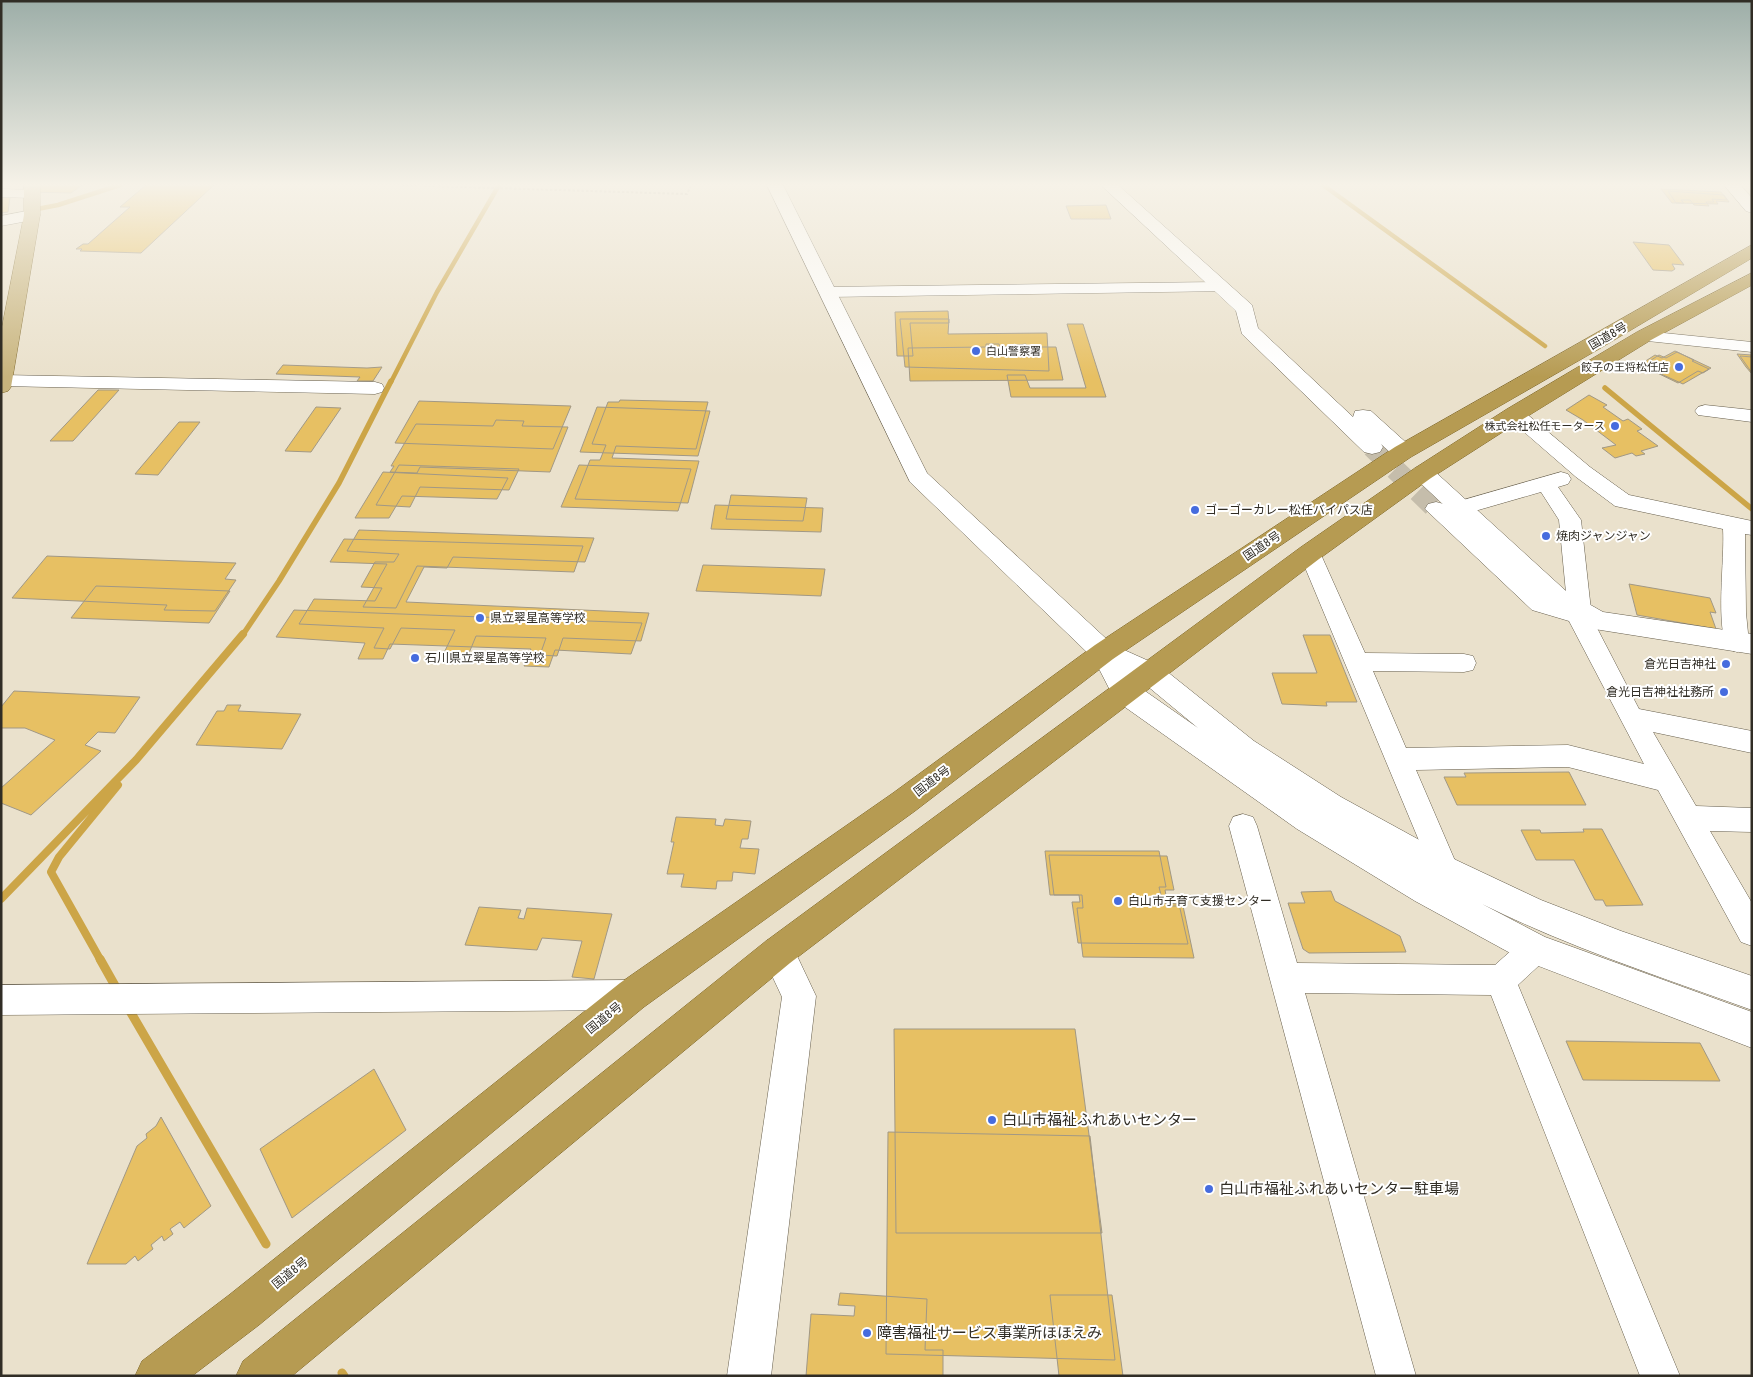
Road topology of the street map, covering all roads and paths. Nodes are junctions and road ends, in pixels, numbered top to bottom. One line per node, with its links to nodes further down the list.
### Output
1 (24, 249): 11 (main road)
2 (806, 249): 7 (street)
3 (1180, 249): 6 (street)
4 (1752, 250): 17 (highway, 国道8号)
5 (1752, 278): 9 (highway, 国道8号)
6 (1221, 287): 7 (street); 8 (street)
7 (827, 292): 26 (street)
8 (1245, 309): 16 (street); 17 (street)
9 (1644, 336): 10 (street); 14 (highway, 国道8号)
10 (1752, 347)
11 (2, 382): 12 (street)
12 (375, 388)
13 (1705, 411): 15 (street)
14 (1514, 414): 17 (highway, 国道8号); 18 (street)
15 (1750, 418)
16 (1372, 447)
17 (1413, 462): 20 (street); 23 (highway, 国道8号); 26 (highway, 国道8号)
18 (1583, 472): 19 (street); 22 (street)
19 (1546, 484): 20 (street); 24 (street)
20 (1461, 508): 24 (street)
21 (1436, 509): 24 (street)
22 (1743, 526): 25 (street)
23 (1310, 553): 27 (street); 29 (highway, 国道8号)
24 (1585, 616): 25 (street); 30 (street)
25 (1745, 643)
26 (1104, 652): 29 (street); 44 (highway, 国道8号)
27 (1356, 662): 28 (street); 32 (street)
28 (1464, 663)
29 (1137, 682): 37 (street); 39 (street); 40 (highway, 国道8号)
30 (1631, 717): 31 (street); 33 (street)
31 (1752, 742)
32 (1399, 758): 33 (street); 37 (street)
33 (1668, 782): 34 (street)
34 (1689, 818): 35 (street); 38 (street)
35 (1752, 820)
36 (1243, 826): 41 (street)
37 (1445, 870): 43 (street)
38 (1752, 932)
39 (1535, 949): 42 (street); 46 (street)
40 (778, 952): 48 (highway, 国道8号); 49 (street)
41 (1287, 978): 42 (street); 50 (street)
42 (1501, 980): 51 (street)
43 (1752, 993)
44 (632, 995): 45 (street); 47 (highway, 国道8号)
45 (1, 1000)
46 (1752, 1030)
47 (157, 1376)
48 (258, 1376)
49 (749, 1376)
50 (1396, 1376)
51 (1660, 1376)

